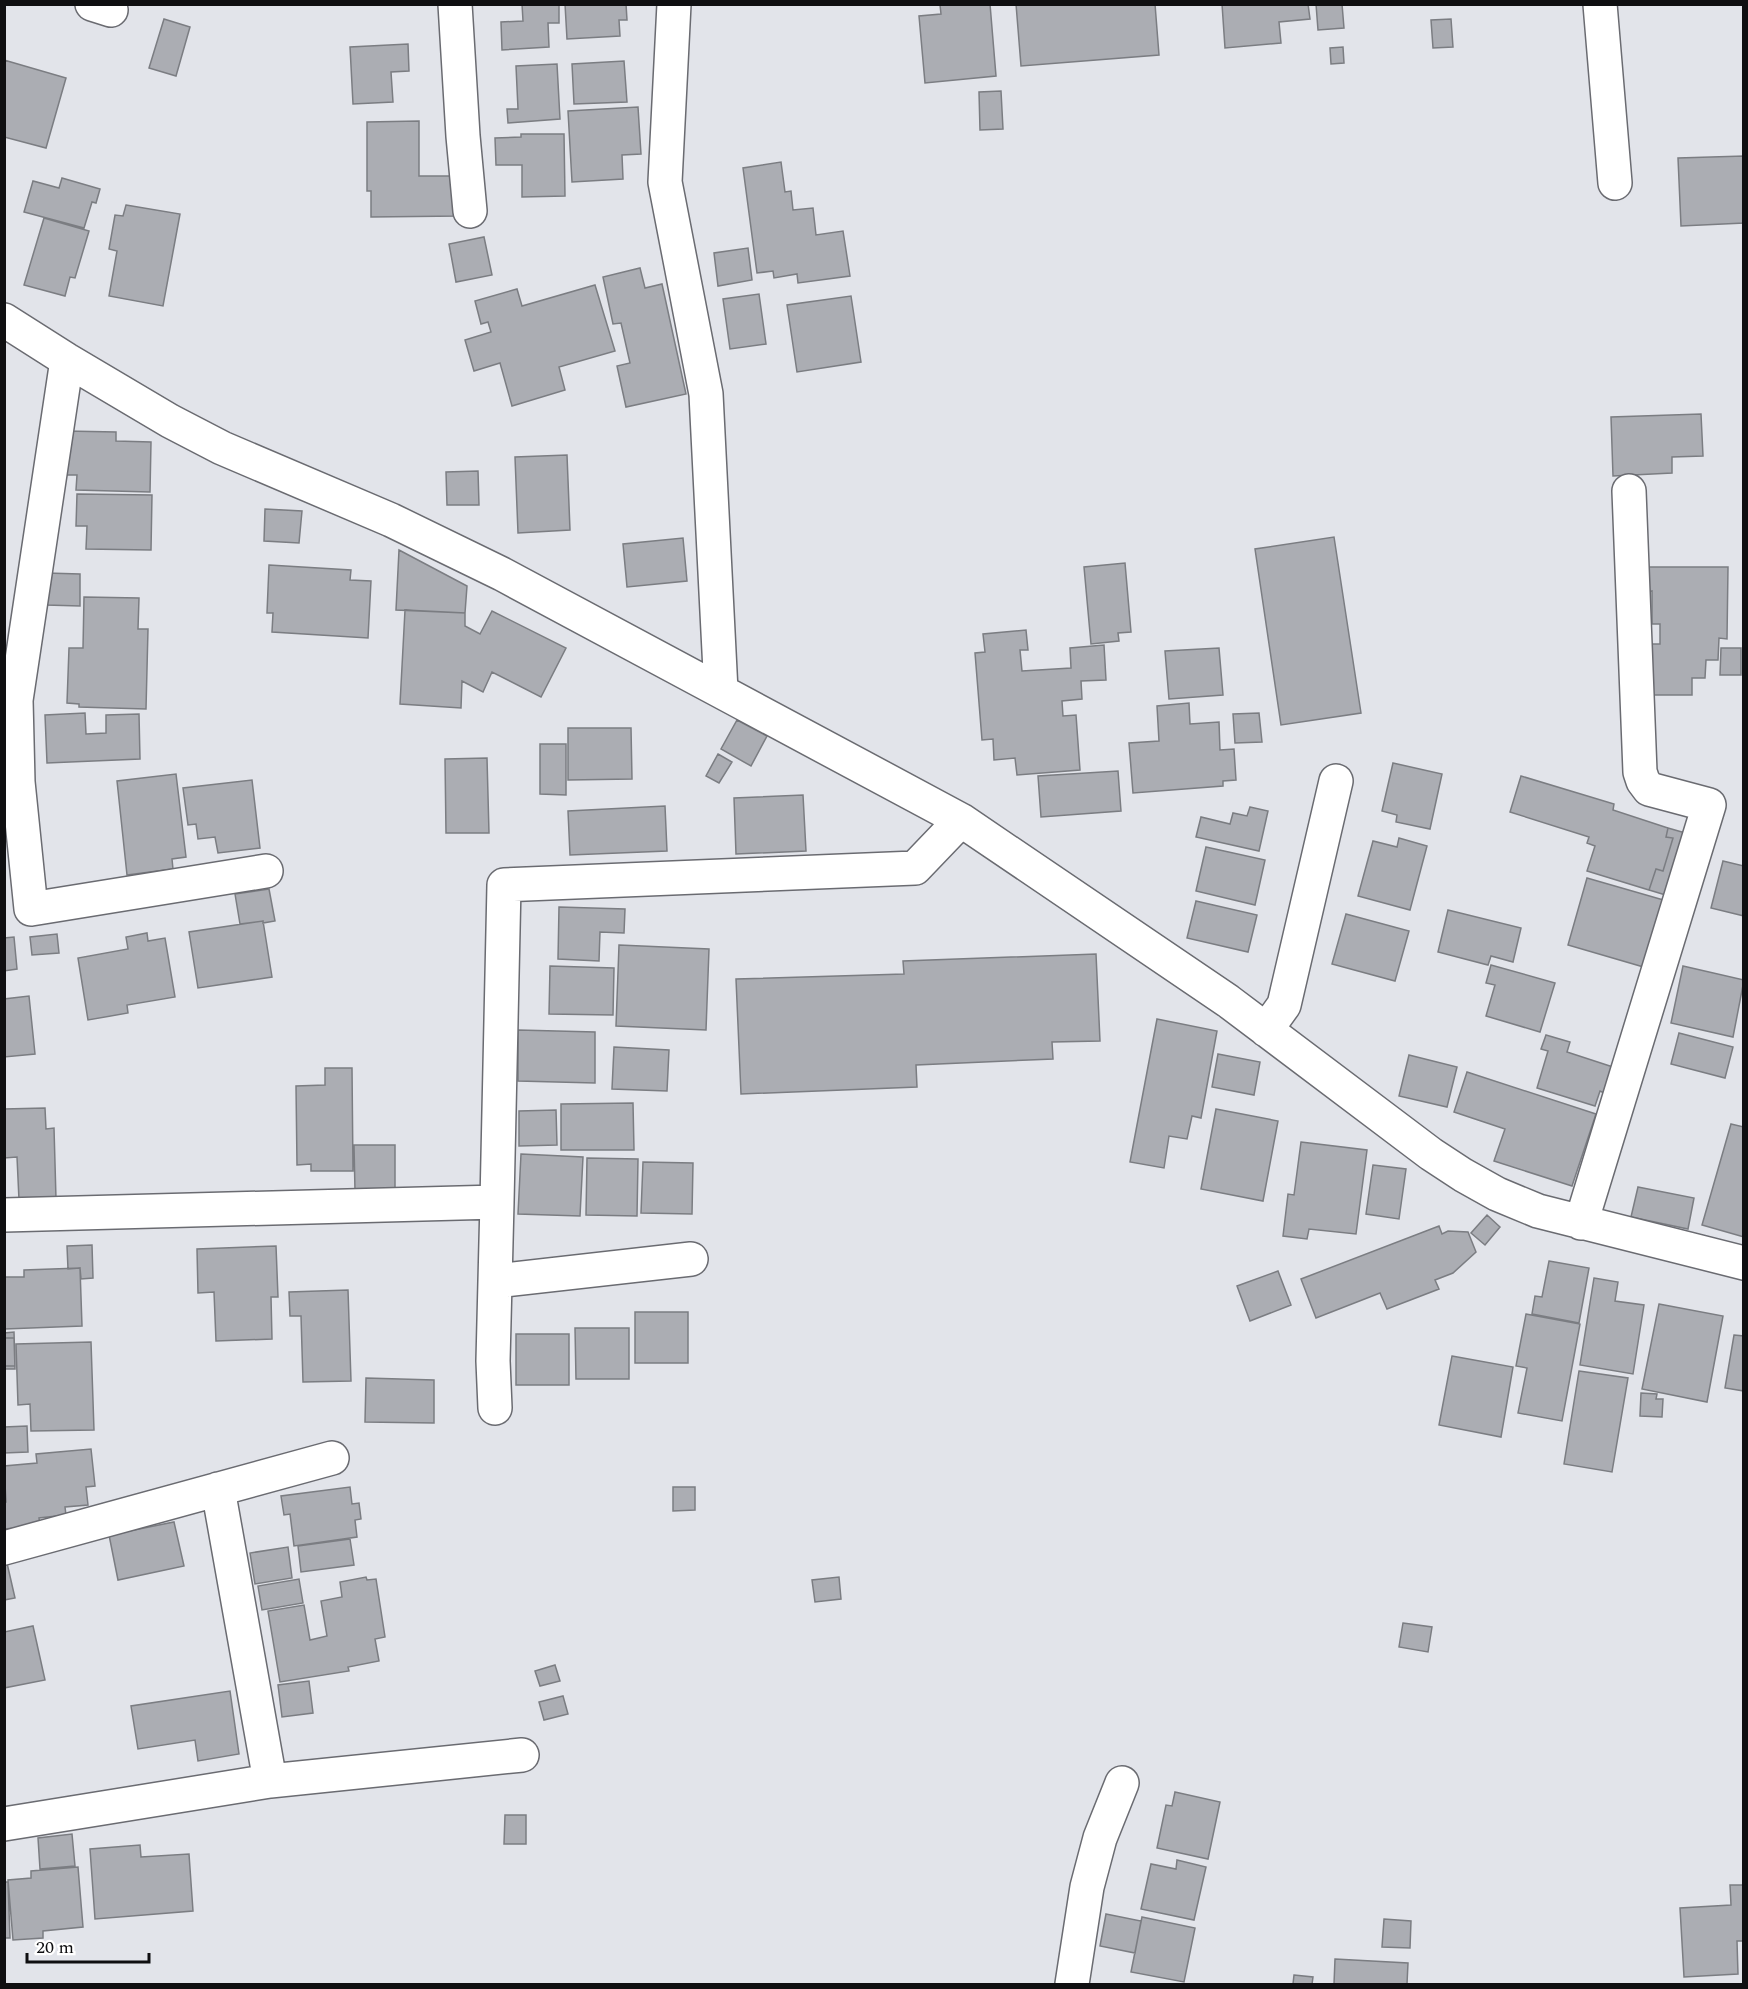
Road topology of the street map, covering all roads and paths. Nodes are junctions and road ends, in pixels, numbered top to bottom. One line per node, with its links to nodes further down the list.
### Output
1 (455, 4): 5 (street)
2 (674, 4): 9 (street)
3 (1600, 4): 4 (street)
4 (1615, 183)
5 (470, 211)
6 (4, 320): 7 (street)
7 (67, 360): 9 (street); 13 (street)
8 (1629, 491): 17 (street)
9 (721, 691): 11 (street)
10 (1336, 782): 14 (street)
11 (961, 820): 14 (street); 15 (street)
12 (266, 871): 13 (street)
13 (18, 911)
14 (1266, 1030): 17 (street)
15 (497, 1202): 16 (street); 20 (street)
16 (4, 1215)
17 (1581, 1223): 19 (street)
18 (691, 1259): 20 (street)
19 (1743, 1263)
20 (495, 1281): 21 (street)
21 (495, 1408)
22 (332, 1458): 23 (street)
23 (218, 1489): 24 (street); 26 (street)
24 (4, 1548)
25 (522, 1755): 26 (street)
26 (270, 1781): 28 (street)
27 (1122, 1784): 29 (street)
28 (4, 1824)
29 (1072, 1984)

